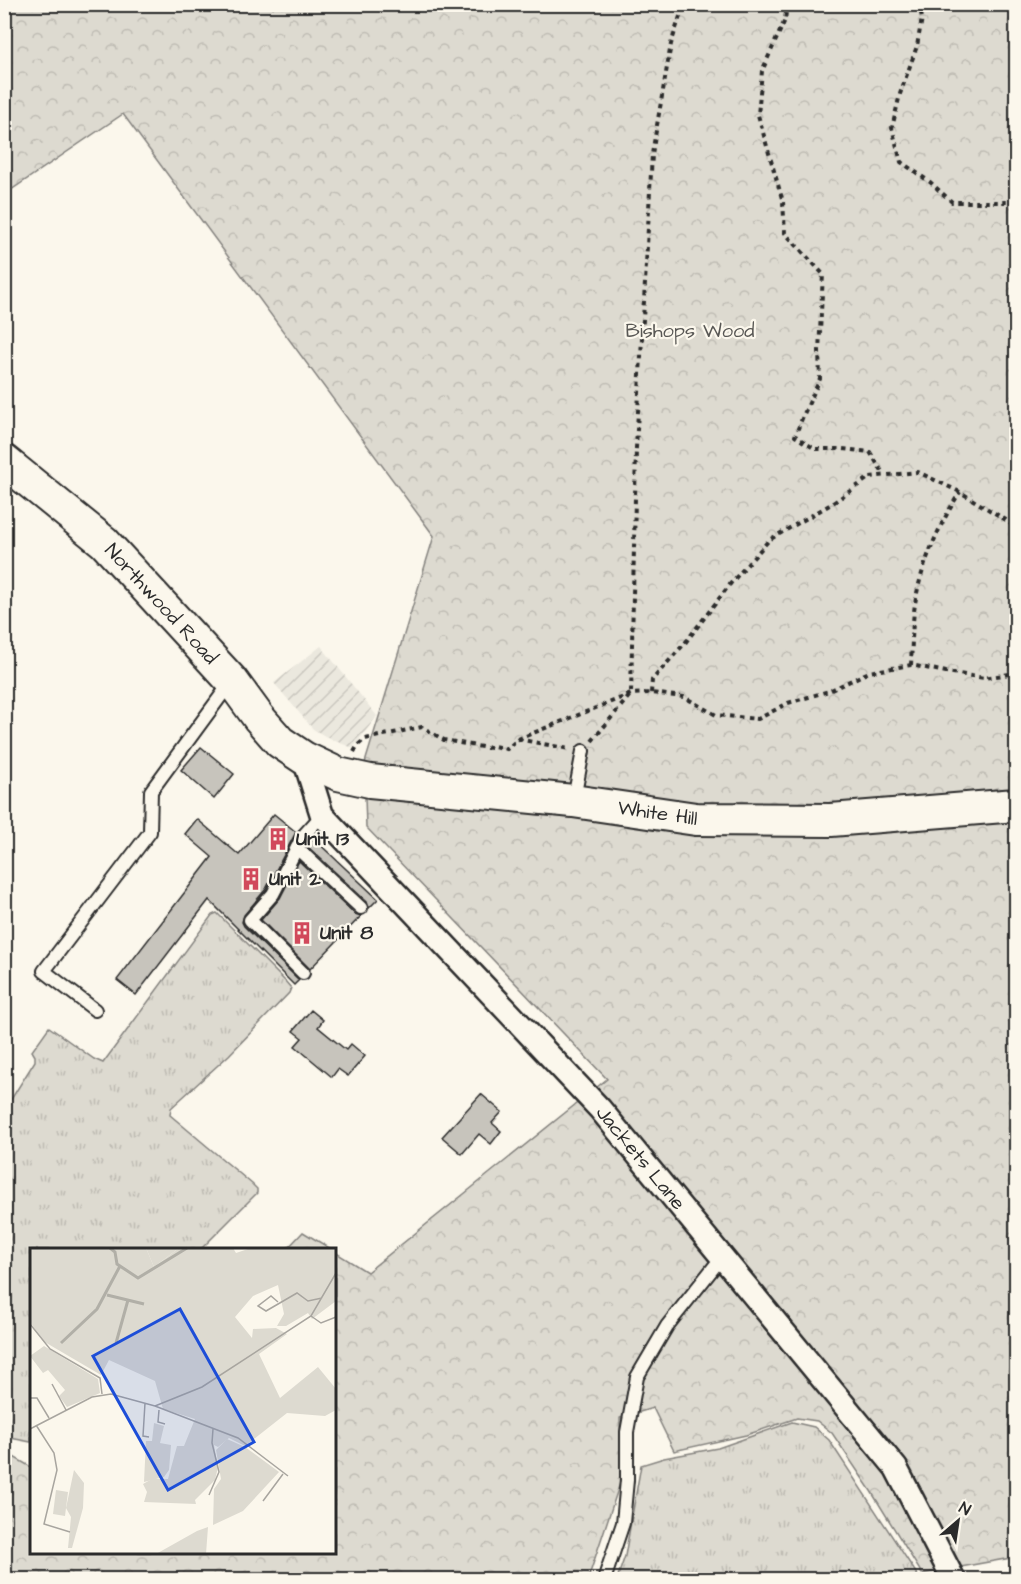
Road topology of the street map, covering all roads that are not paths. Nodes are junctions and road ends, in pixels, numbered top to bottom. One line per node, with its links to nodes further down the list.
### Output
1 (4, 461): 2 (street, Northwood Road)
2 (232, 681): 4 (street, Northwood Road); 11 (lane)
3 (584, 751): 5 (lane)
4 (304, 758): 5 (street, White Hill); 7 (street, Jackets Lane)
5 (573, 801): 6 (street, White Hill)
6 (1017, 805)
7 (322, 815): 8 (lane); 12 (street, Jackets Lane)
8 (297, 848): 9 (lane); 10 (lane)
9 (361, 908)
10 (303, 973)
11 (95, 1010)
12 (722, 1257): 13 (lane); 14 (street, Jackets Lane)
13 (604, 1580)
14 (954, 1580)

